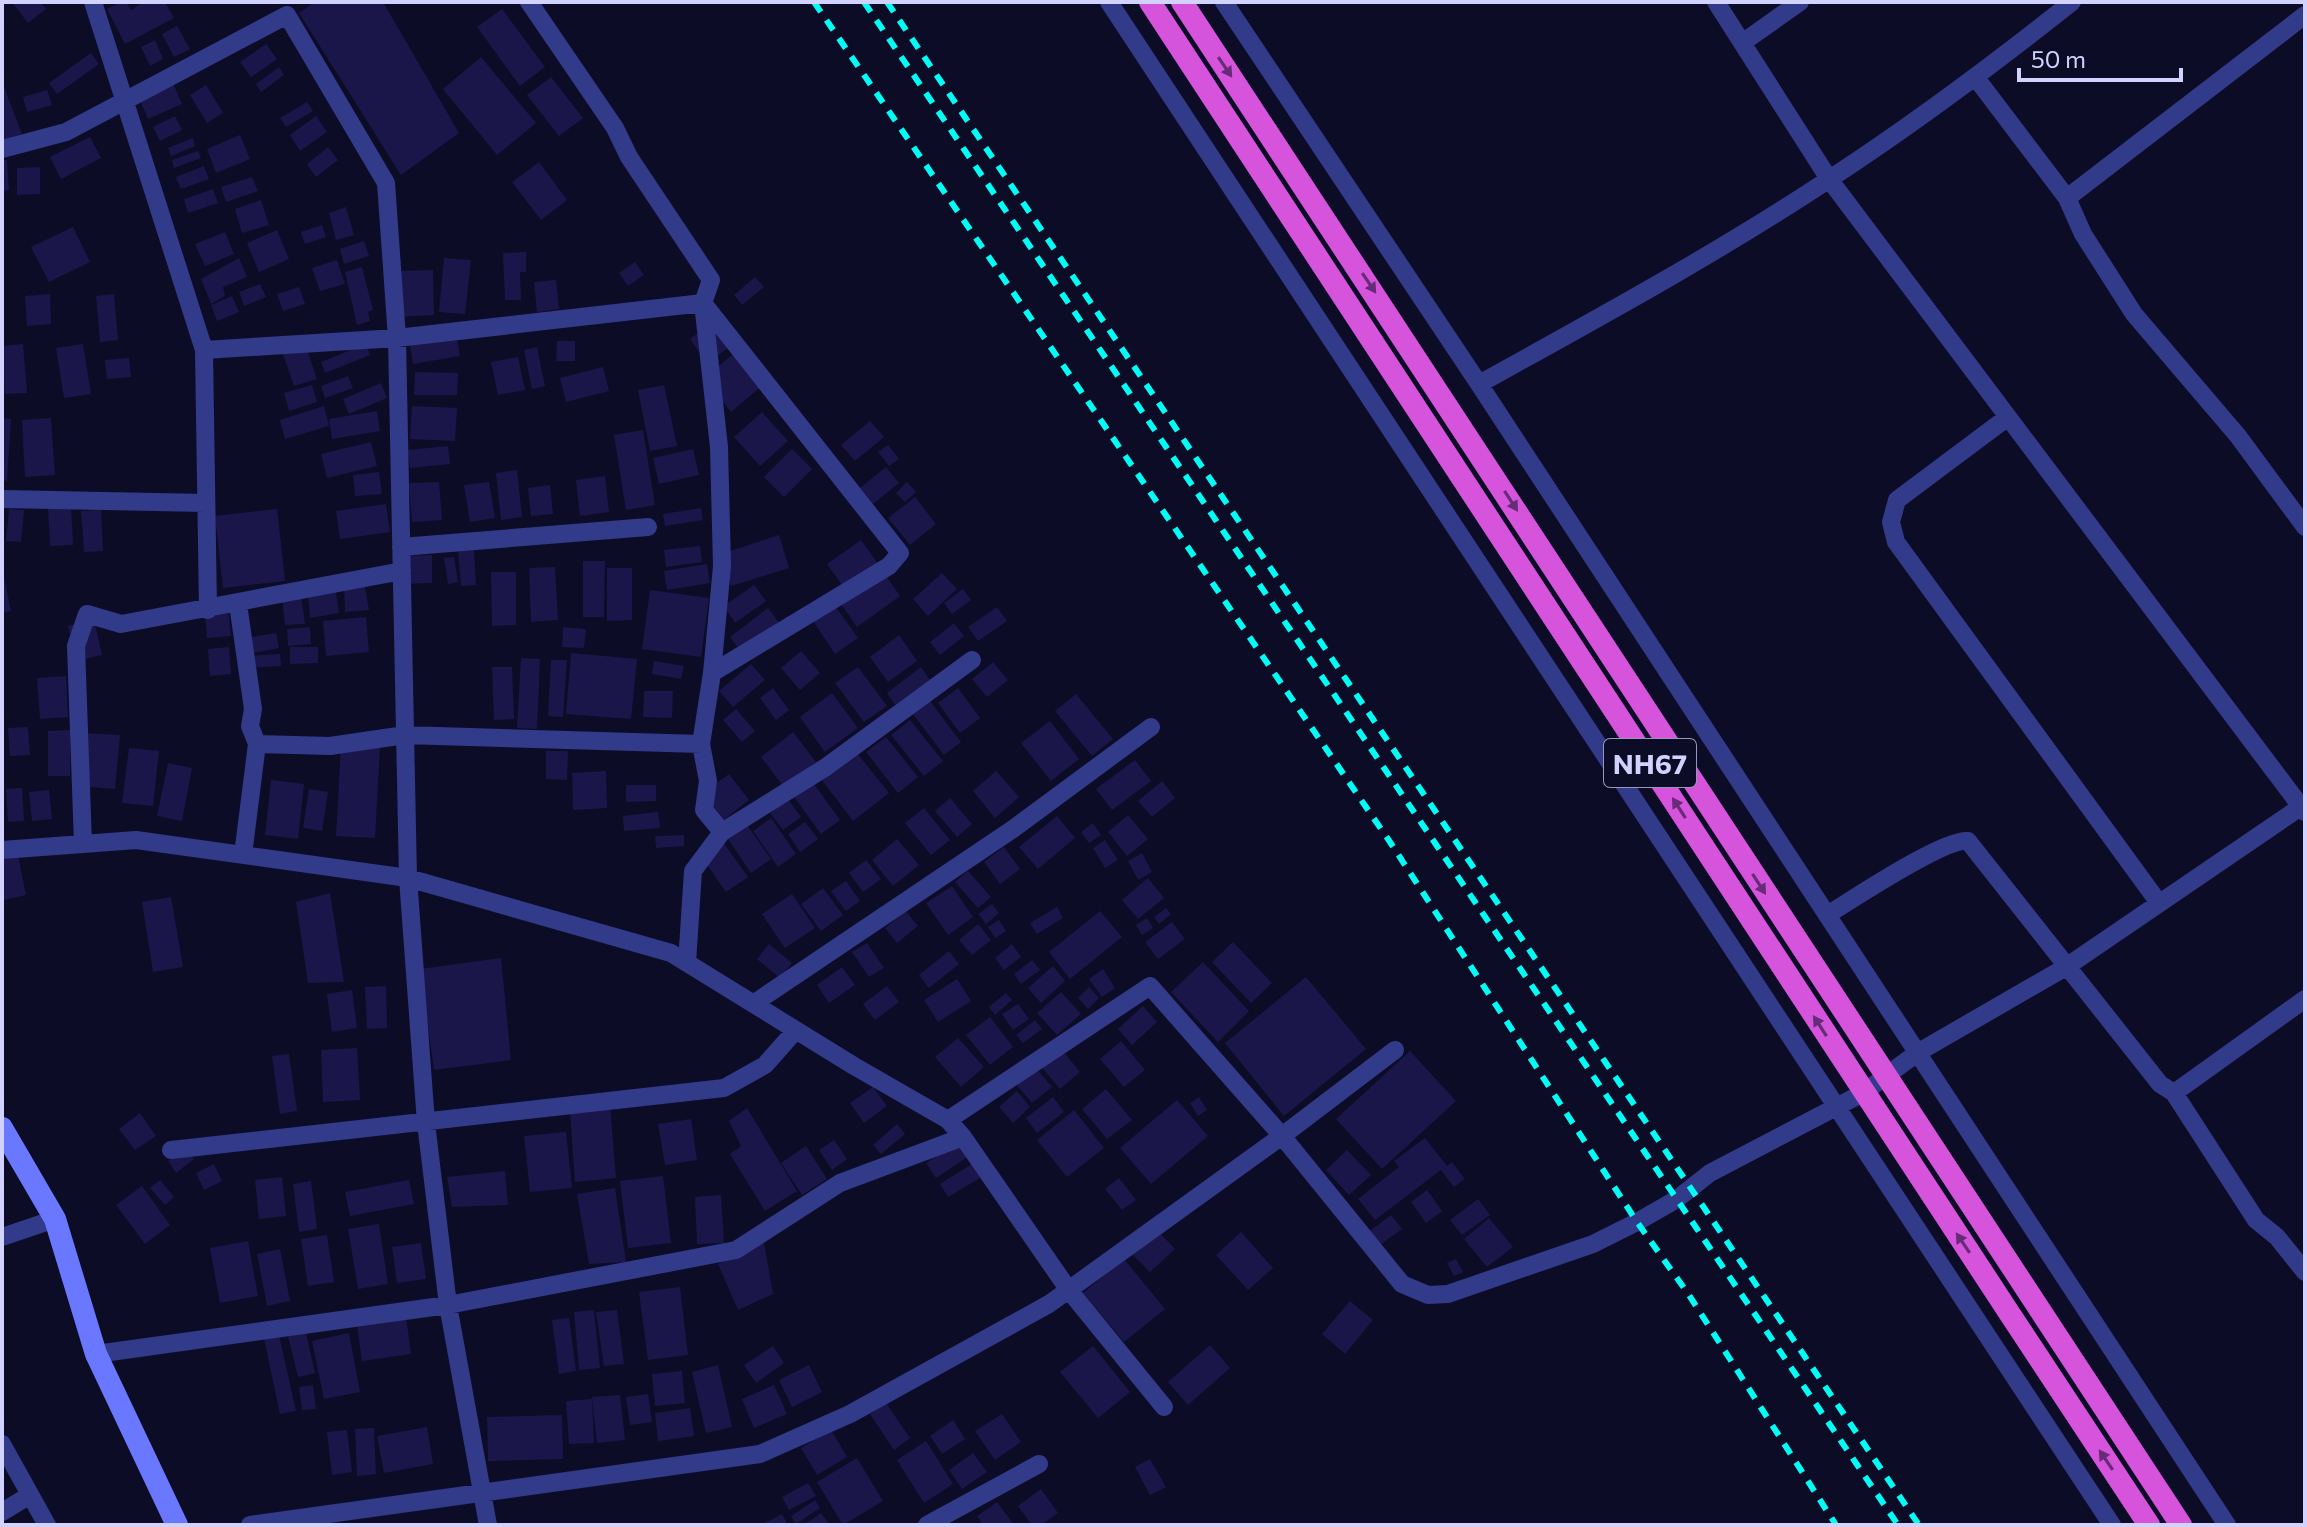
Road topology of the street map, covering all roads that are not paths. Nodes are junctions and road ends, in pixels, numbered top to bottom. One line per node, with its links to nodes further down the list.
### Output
1 (93, 2): 13 (street)
2 (529, 2): 17 (street)
3 (1109, 2): 54 (street)
4 (1150, 2): 52 (highway, NH67, one-way to 4)
5 (1182, 2): 51 (highway, NH67, one-way to 51)
6 (1224, 2): 20 (street)
7 (1716, 2): 11 (street)
8 (1800, 2): 11 (street)
9 (2072, 2): 12 (street)
10 (2305, 15): 16 (street)
11 (1742, 43): 15 (street)
12 (1976, 78): 15 (street); 16 (street)
13 (123, 100): 14 (street); 18 (street); 19 (street)
14 (2, 149)
15 (1829, 179): 20 (street); 21 (street)
16 (2067, 198): 25 (street)
17 (703, 303): 18 (street); 31 (street); 31 (street)
18 (397, 338): 19 (street); 26 (street)
19 (204, 350): 23 (street)
20 (1479, 384): 43 (street)
21 (2008, 417): 36 (street); 42 (street)
22 (2, 499): 23 (street)
23 (206, 503): 29 (street)
24 (648, 527): 26 (street)
25 (2305, 527)
26 (401, 547): 27 (street)
27 (402, 571): 28 (street); 33 (street)
28 (238, 604): 29 (street); 34 (street)
29 (208, 610): 38 (street)
30 (972, 660): 37 (street)
31 (712, 673): 35 (street)
32 (1151, 727): 47 (street)
33 (405, 735): 34 (street); 35 (street); 41 (street)
34 (257, 744): 40 (street)
35 (701, 744): 37 (street)
36 (2304, 808): 42 (street)
37 (722, 832): 44 (street)
38 (83, 844): 39 (street); 40 (street)
39 (2, 850)
40 (243, 855): 41 (street)
41 (408, 878): 44 (street); 56 (street)
42 (2159, 903): 45 (street)
43 (1827, 915): 45 (street); 50 (street)
44 (687, 963): 47 (street)
45 (2066, 967): 50 (street); 53 (street)
46 (2305, 999): 53 (street)
47 (753, 1004): 48 (street)
48 (796, 1030): 55 (street); 56 (street)
49 (1395, 1050): 58 (street)
50 (1917, 1053): 51 (street); 81 (street)
51 (1885, 1078): 52 (street); 80 (highway, NH67)
52 (1863, 1093): 54 (street); 79 (highway, NH67, one-way to 52)
53 (2174, 1093): 63 (street)
54 (1837, 1106): 58 (street); 78 (street)
55 (948, 1120): 58 (street); 59 (street)
56 (426, 1123): 60 (street); 65 (street)
57 (2, 1128): 61 (main road)
58 (1282, 1136): 64 (street)
59 (963, 1137): 64 (street); 65 (street)
60 (171, 1150)
61 (55, 1219): 62 (street); 66 (main road)
62 (2, 1237)
63 (2305, 1272)
64 (1068, 1289): 67 (street); 71 (street)
65 (448, 1305): 66 (street); 71 (street)
66 (96, 1354): 74 (main road)
67 (1164, 1407)
68 (2, 1444): 70 (street)
69 (1039, 1464): 77 (street)
70 (30, 1495): 72 (street); 73 (street)
71 (482, 1495): 75 (street); 76 (street)
72 (2, 1512)
73 (47, 1525)
74 (177, 1525)
75 (250, 1525)
76 (488, 1525)
77 (927, 1525)
78 (2112, 1525)
79 (2149, 1525)
80 (2181, 1525)
81 (2227, 1525)

